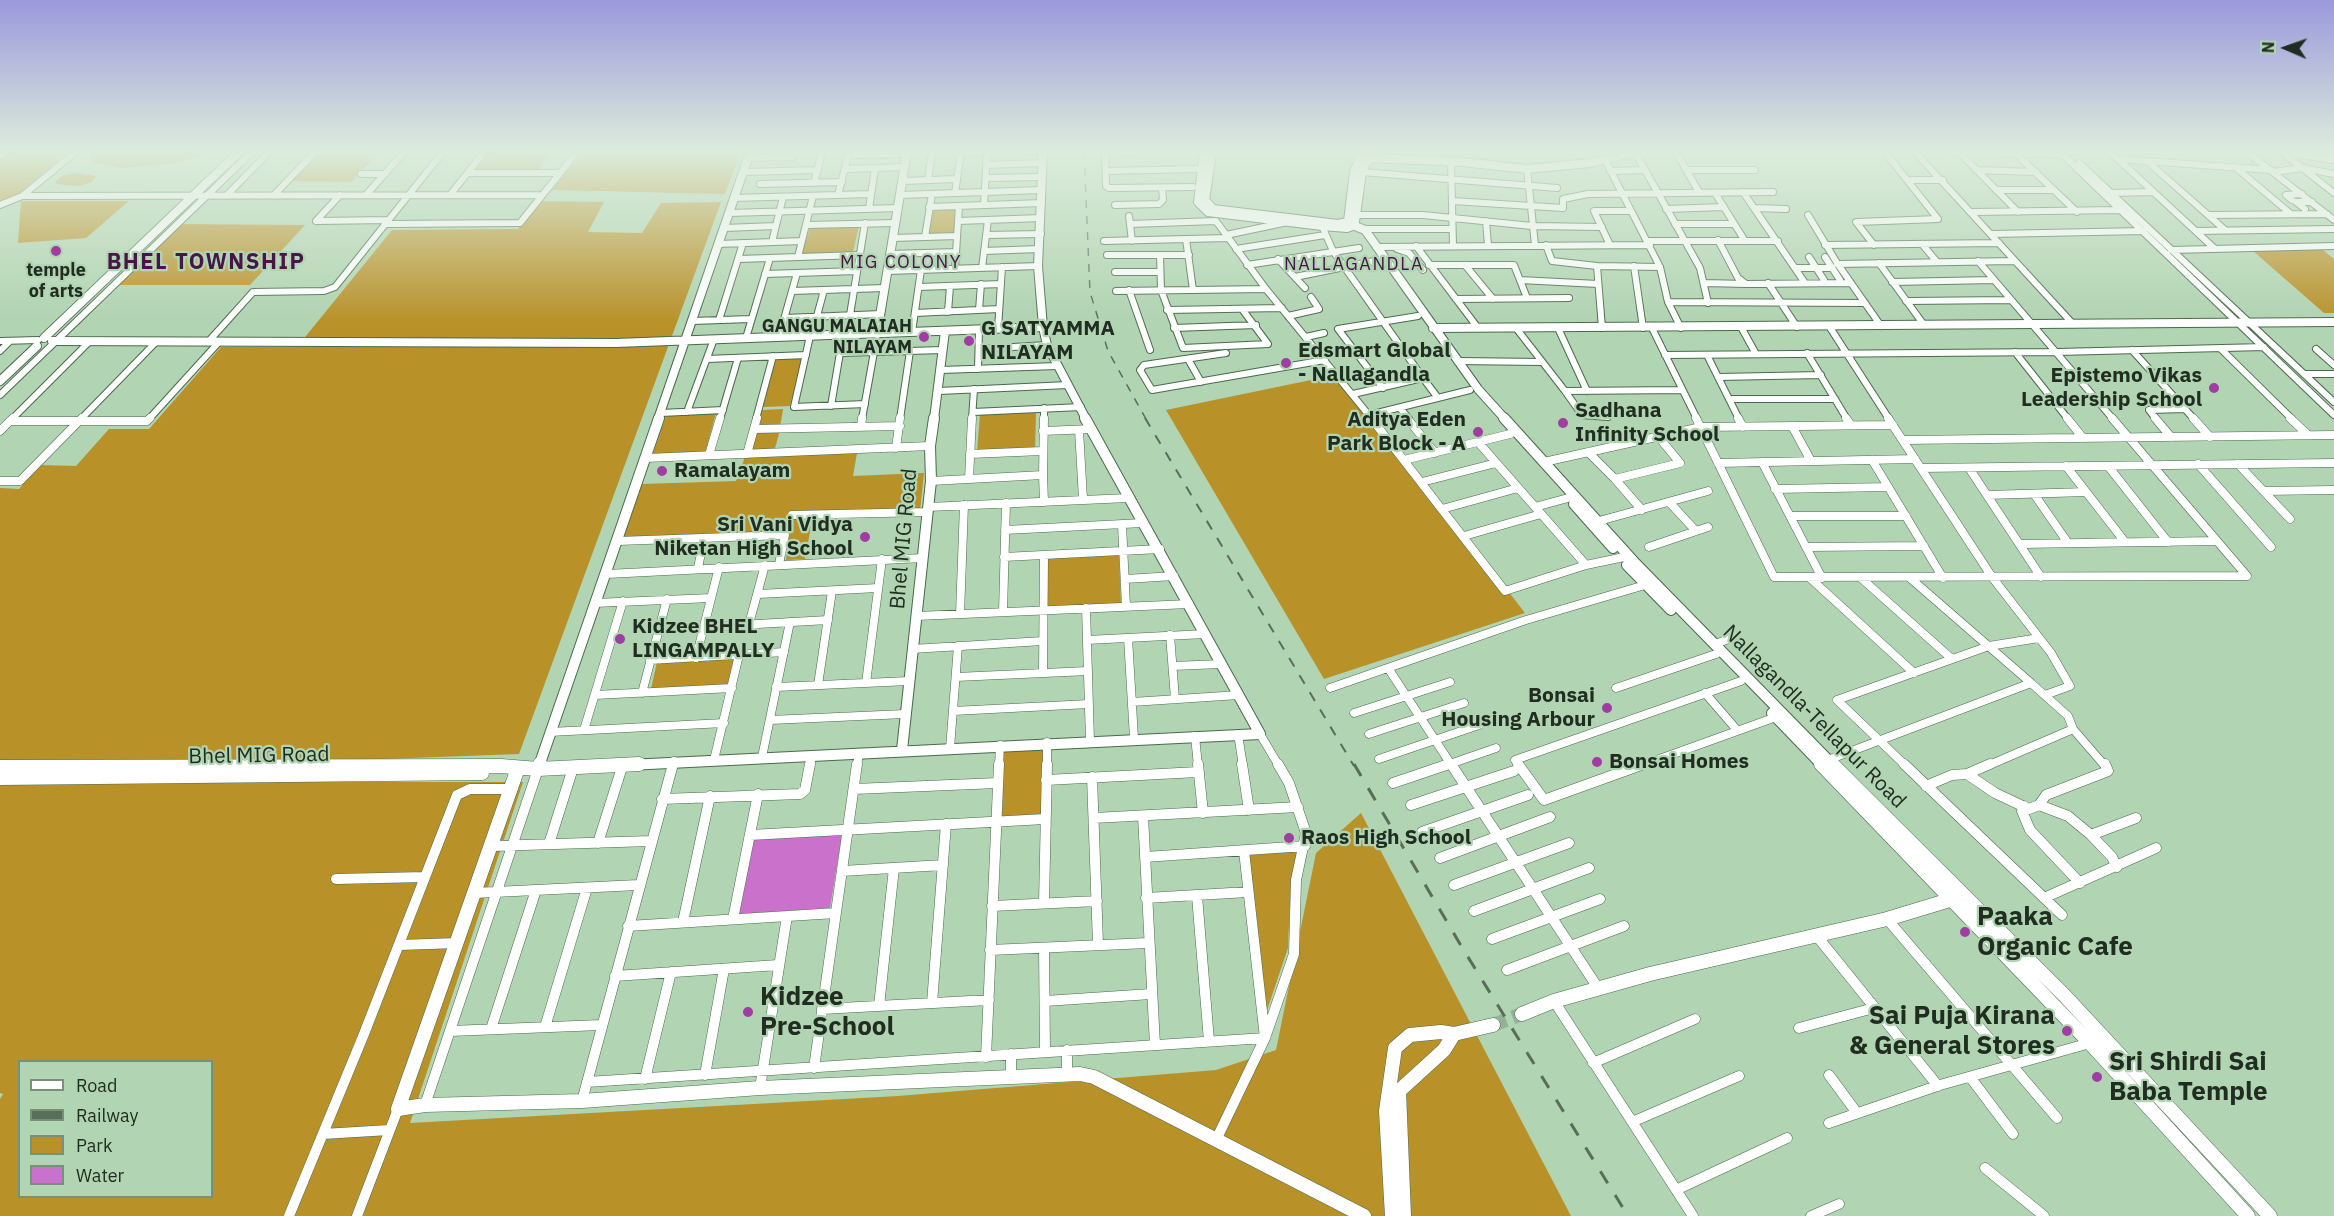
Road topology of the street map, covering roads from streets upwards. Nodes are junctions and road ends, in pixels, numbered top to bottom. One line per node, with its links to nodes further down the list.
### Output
1 (898, 208): 58 (street)
2 (1755, 208): 90 (street)
3 (180, 209): 243 (street)
4 (192, 209): 243 (street)
5 (327, 209): 56 (street)
6 (398, 209): 56 (street)
7 (531, 209): 56 (street)
8 (730, 209): 43 (street)
9 (780, 209): 38 (street)
10 (869, 209): 11 (street); 36 (street)
11 (876, 209)
12 (929, 209): 81 (street)
13 (959, 209): 54 (street)
14 (1042, 209): 49 (street)
15 (1204, 209): 39 (street)
16 (1213, 209): 60 (street)
17 (1355, 209): 60 (street)
18 (1357, 209): 60 (street)
19 (1452, 209): 48 (street)
20 (1531, 209): 66 (street)
21 (1666, 209): 22 (street); 61 (street)
22 (1673, 209)
23 (1725, 209): 62 (street)
24 (1778, 209): 25 (street)
25 (1786, 209)
26 (1930, 209): 96 (street)
27 (1969, 209): 40 (street)
28 (2015, 209): 41 (street)
29 (2074, 209): 42 (street)
30 (2128, 209): 110 (street)
31 (2171, 209): 74 (street)
32 (2201, 209): 47 (street)
33 (2285, 209): 44 (street)
34 (2320, 209): 45 (street)
35 (2120, 210): 42 (street); 73 (street)
36 (810, 211): 38 (street); 63 (street)
37 (1631, 211): 67 (street); 93 (street)
38 (779, 212): 43 (street); 64 (street)
39 (1208, 212): 50 (street); 51 (street)
40 (1972, 212): 41 (street); 76 (street)
41 (2018, 212): 42 (street)
42 (2077, 212)
43 (729, 213): 68 (street)
44 (2292, 214): 45 (street); 47 (street)
45 (2327, 214): 53 (street)
46 (1808, 215): 103 (street)
47 (2208, 215): 72 (street)
48 (1452, 217): 55 (street); 60 (street); 69 (street)
49 (1041, 218): 52 (street); 75 (street)
50 (1214, 219)
51 (1251, 219): 59 (street); 71 (street)
52 (988, 220): 54 (street); 77 (street)
53 (2334, 220)
54 (958, 221): 79 (street)
55 (1486, 221): 66 (street); 99 (street)
56 (387, 222): 246 (street)
57 (865, 223): 58 (street); 63 (street); 119 (street)
58 (895, 223): 82 (street)
59 (1283, 223): 65 (street); 71 (street)
60 (1355, 224): 65 (street); 69 (street); 117 (street, Nallagandla-Tellapur Road)
61 (1675, 224): 62 (street); 84 (street)
62 (1734, 224): 89 (street)
63 (806, 225): 86 (street)
64 (776, 226): 68 (street); 91 (street)
65 (1322, 226): 78 (street)
66 (1532, 226): 67 (street); 100 (street)
67 (1602, 227): 102 (street)
68 (724, 228): 95 (street)
69 (1452, 229): 98 (street)
70 (2334, 229): 72 (street)
71 (1252, 230): 80 (street)
72 (2225, 230): 74 (street)
73 (2144, 231): 76 (street); 112 (street)
74 (2196, 231): 111 (street)
75 (1041, 234): 77 (street); 108 (street)
76 (1991, 234): 94 (street)
77 (986, 235): 113 (street)
78 (1325, 235): 109 (street); 114 (street)
79 (957, 236): 81 (street); 115 (street)
80 (1227, 236): 83 (street); 88 (street); 109 (street)
81 (925, 237): 82 (street)
82 (893, 238): 118 (street)
83 (1186, 239): 88 (street); 122 (street)
84 (1684, 240): 85 (street); 93 (street); 162 (street)
85 (1718, 240): 89 (street); 167 (street)
86 (802, 241): 91 (street); 123 (street)
87 (1104, 241): 88 (street)
88 (1132, 241)
89 (1745, 241): 90 (street)
90 (1778, 241): 131 (street)
91 (772, 242): 92 (street)
92 (743, 243): 95 (street); 126 (street)
93 (1649, 243): 102 (street); 142 (street)
94 (1999, 243): 97 (street); 129 (street)
95 (718, 244): 207 (street)
96 (1874, 244): 97 (street); 103 (street)
97 (1922, 244): 130 (street)
98 (1453, 245): 99 (street); 104 (street)
99 (1488, 245): 100 (street)
100 (1534, 245): 101 (street)
101 (1546, 245): 102 (street); 139 (street)
102 (1610, 245)
103 (1825, 245): 132 (street)
104 (1416, 246): 117 (street); 134 (street)
105 (2327, 246): 106 (street); 111 (street); 116 (street)
106 (2334, 246)
107 (1359, 248): 114 (street)
108 (1039, 249): 113 (street); 136 (street)
109 (1236, 249): 137 (street)
110 (2173, 249): 111 (street); 112 (street); 209 (street)
111 (2216, 249)
112 (2163, 250): 209 (street)
113 (984, 251): 143 (street)
114 (1333, 251): 127 (street); 138 (street)
115 (956, 252): 118 (street); 145 (street)
116 (2334, 252)
117 (1377, 253): 138 (street); 147 (street); 155 (street, Nallagandla-Tellapur Road)
118 (890, 254): 149 (street)
119 (860, 255): 123 (street); 148 (street)
120 (1107, 255): 121 (street)
121 (1160, 255): 122 (street); 151 (street)
122 (1189, 255): 178 (street)
123 (798, 257): 125 (street)
124 (1809, 257): 144 (street)
125 (770, 258): 126 (street); 153 (street)
126 (738, 259): 206 (street)
127 (1278, 259): 137 (street); 154 (street)
128 (1978, 261): 129 (street); 130 (street); 160 (street)
129 (2014, 261): 210 (street)
130 (1937, 262): 133 (street)
131 (1794, 263): 144 (street); 156 (street)
132 (1833, 263): 133 (street); 144 (street); 159 (street); 164 (street)
133 (1879, 263): 161 (street)
134 (1429, 265): 135 (street); 184 (street)
135 (1465, 265): 157 (street); 185 (street)
136 (1038, 266): 141 (street); 215 (street)
137 (1247, 266): 174 (street)
138 (1344, 266): 154 (street); 208 (street)
139 (1597, 266): 140 (street); 166 (street)
140 (1634, 266): 142 (street); 224 (street)
141 (1002, 267): 143 (street); 165 (street)
142 (1660, 267): 188 (street)
143 (982, 268): 145 (street)
144 (1817, 268): 158 (street)
145 (955, 269): 146 (street)
146 (921, 270): 149 (street); 170 (street)
147 (1423, 270)
148 (857, 271): 152 (street); 173 (street)
149 (888, 271): 171 (street)
150 (1115, 272): 151 (street)
151 (1160, 272): 177 (street)
152 (797, 273): 153 (street); 179 (street)
153 (765, 274): 205 (street)
154 (1295, 277): 172 (street)
155 (1394, 278): 203 (street, Nallagandla-Tellapur Road); 229 (street, Nallagandla-Tellapur Road)
156 (1804, 279): 163 (street); 164 (street)
157 (1520, 280): 166 (street); 182 (street)
158 (1824, 280)
159 (1840, 280)
160 (1994, 280): 161 (street); 186 (street)
161 (1892, 282): 187 (street)
162 (1705, 283): 167 (street); 189 (street)
163 (1768, 283): 167 (street); 190 (street)
164 (1851, 283): 191 (street)
165 (1001, 284): 168 (street); 193 (street)
166 (1598, 284): 220 (street)
167 (1746, 284)
168 (981, 285): 169 (street); 195 (street)
169 (950, 286): 170 (street); 197 (street)
170 (919, 287): 198 (street)
171 (885, 288): 173 (street); 199 (street)
172 (1305, 288)
173 (854, 289): 175 (street); 200 (street)
174 (1266, 289): 178 (street); 192 (street)
175 (824, 290): 179 (street); 201 (street)
176 (1129, 290): 177 (street); 180 (street); 254 (street)
177 (1161, 290): 178 (street); 196 (street)
178 (1193, 290)
179 (792, 291): 204 (street)
180 (1116, 291)
181 (1311, 297): 202 (street)
182 (1527, 298): 183 (street); 185 (street)
183 (1569, 298)
184 (1456, 299): 185 (street); 219 (street)
185 (1493, 299)
186 (2011, 300): 187 (street); 217 (street)
187 (1906, 301): 213 (street)
188 (1668, 302): 189 (street); 221 (street)
189 (1707, 303): 190 (street)
190 (1781, 303): 191 (street); 216 (street)
191 (1865, 303): 214 (street)
192 (1282, 308): 194 (street); 202 (street)
193 (999, 309): 195 (street); 223 (street)
194 (1242, 309): 196 (street); 212 (street)
195 (979, 310): 197 (street)
196 (1167, 310): 218 (street)
197 (948, 312): 198 (street)
198 (915, 313): 230 (street)
199 (880, 314): 200 (street); 233 (street)
200 (850, 315): 201 (street)
201 (817, 316): 204 (street)
202 (1288, 316): 237 (street)
203 (1418, 316): 208 (street); 291 (street, Nallagandla-Tellapur Road)
204 (784, 318): 236 (street)
205 (752, 319): 206 (street); 238 (street)
206 (719, 320): 207 (street)
207 (692, 321): 239 (street)
208 (1383, 321): 285 (street); 289 (street)
209 (2244, 323): 210 (street); 211 (street); 217 (street); 249 (street); 280 (street)
210 (2073, 324): 217 (street)
211 (2332, 324)
212 (1256, 325): 218 (street); 218 (street)
213 (1924, 325): 214 (street); 217 (street)
214 (1881, 326): 222 (street)
215 (1043, 327): 223 (street); 248 (street)
216 (1797, 327): 222 (street); 225 (street)
217 (2034, 327): 222 (street); 260 (street)
218 (1174, 328)
219 (1478, 328): 227 (street); 229 (street)
220 (1602, 328): 224 (street); 228 (street)
221 (1681, 328): 224 (street); 225 (street)
222 (1830, 328): 225 (street); 264 (street)
223 (998, 329): 226 (street)
224 (1649, 329): 225 (street); 228 (street); 267 (street)
225 (1742, 329): 265 (street)
226 (979, 330): 231 (street); 250 (street)
227 (1517, 330): 228 (street); 229 (street); 275 (street)
228 (1559, 330): 295 (street)
229 (1434, 331): 274 (street, Nallagandla-Tellapur Road)
230 (912, 332): 231 (street); 233 (street)
231 (945, 332): 253 (street, Bhel MIG Road)
232 (1324, 333): 237 (street)
233 (877, 334): 234 (street)
234 (843, 335): 235 (street); 261 (street)
235 (810, 336): 236 (street); 266 (street)
236 (779, 337): 238 (street)
237 (1306, 337): 273 (street)
238 (746, 338): 240 (street)
239 (686, 339): 240 (street); 247 (street); 311 (street)
240 (714, 339): 271 (street)
241 (0, 341): 242 (street)
242 (10, 341): 243 (street); 256 (street)
243 (44, 341): 244 (street); 286 (street); 297 (street)
244 (90, 341): 245 (street); 315 (street)
245 (156, 342): 246 (street); 316 (street)
246 (208, 342): 247 (street)
247 (219, 342): 316 (street)
248 (1047, 345): 250 (street); 277 (street)
249 (2264, 347): 251 (street); 283 (street)
250 (979, 348): 278 (street)
251 (2221, 349): 255 (street); 331 (street)
252 (2316, 349): 276 (street)
253 (943, 350): 257 (street); 279 (street, Bhel MIG Road)
254 (1150, 350)
255 (2132, 350): 260 (street); 307 (street)
256 (0, 351)
257 (910, 351): 258 (street); 320 (street)
258 (874, 352): 261 (street); 302 (street)
259 (2015, 352): 260 (street); 264 (street); 336 (street)
260 (2057, 352): 334 (street)
261 (840, 353): 303 (street)
262 (1226, 353): 272 (street)
263 (1808, 353): 264 (street); 265 (street); 282 (street)
264 (1846, 353): 318 (street)
265 (1756, 354): 268 (street)
266 (806, 355): 269 (street); 303 (street)
267 (1665, 355): 268 (street); 292 (street)
268 (1707, 355): 284 (street)
269 (773, 356): 270 (street); 324 (street)
270 (738, 358): 271 (street); 308 (street)
271 (707, 359): 309 (street)
272 (1188, 359): 287 (street); 287 (street)
273 (1325, 360): 287 (street); 296 (street)
274 (1457, 361): 275 (street); 352 (street, Nallagandla-Tellapur Road)
275 (1542, 363): 294 (street)
276 (2334, 365)
277 (1057, 366): 278 (street); 288 (street)
278 (978, 369): 279 (street)
279 (941, 370): 293 (street, Bhel MIG Road)
280 (2304, 374): 281 (street); 283 (street); 301 (street)
281 (2334, 374)
282 (1821, 375): 284 (street); 300 (street)
283 (2293, 375): 313 (street)
284 (1718, 377): 299 (street)
285 (1423, 378): 289 (street); 298 (street)
286 (0, 381)
287 (1201, 382)
288 (1068, 386): 290 (street); 304 (street)
289 (1383, 388): 296 (street)
290 (974, 389): 293 (street); 310 (street)
291 (1470, 390): 298 (street); 329 (street, Nallagandla-Tellapur Road)
292 (1682, 390): 295 (street); 322 (street)
293 (939, 391): 339 (street, Bhel MIG Road)
294 (1565, 391): 295 (street); 314 (street)
295 (1587, 391)
296 (1353, 394): 312 (street)
297 (0, 395)
298 (1438, 398): 306 (street)
299 (1729, 399): 300 (street); 323 (street)
300 (1835, 399): 317 (street)
301 (2334, 402)
302 (865, 404): 303 (street); 319 (street)
303 (831, 406)
304 (1081, 407): 305 (street); 325 (street)
305 (1044, 408): 310 (street); 328 (street)
306 (1400, 408): 312 (street); 343 (street)
307 (2185, 409): 333 (street); 335 (street)
308 (723, 410): 309 (street); 346 (street)
309 (687, 412): 311 (street)
310 (973, 412): 345 (street)
311 (661, 413): 347 (street)
312 (1369, 415): 349 (street)
313 (2334, 415)
314 (1608, 417)
315 (10, 421): 316 (street); 327 (street)
316 (78, 421): 367 (street)
317 (1851, 425): 318 (street); 321 (street)
318 (1893, 425): 337 (street)
319 (861, 426): 320 (street); 324 (street)
320 (900, 426): 340 (street)
321 (1792, 426): 323 (street); 351 (street)
322 (1701, 427): 323 (street); 330 (street); 355 (street)
323 (1743, 427)
324 (754, 429): 344 (street)
325 (1092, 429): 326 (street); 379 (street)
326 (1079, 430): 328 (street); 381 (street)
327 (0, 431)
328 (1043, 431): 341 (street)
329 (1510, 434): 338 (street); 380 (street, Nallagandla-Tellapur Road)
330 (1658, 435): 342 (street); 366 (street)
331 (2308, 435): 332 (street); 333 (street)
332 (2334, 435)
333 (2210, 436): 335 (street)
334 (2129, 437): 335 (street); 336 (street); 359 (street)
335 (2171, 437)
336 (2083, 438): 337 (street)
337 (1903, 440): 348 (street)
338 (1478, 442): 343 (street); 354 (street)
339 (930, 446): 340 (street); 368 (street, Bhel MIG Road)
340 (896, 448): 344 (street)
341 (1042, 451): 345 (street); 364 (street)
342 (1588, 452): 352 (street); 366 (street)
343 (1435, 453): 349 (street)
344 (747, 454): 346 (street)
345 (970, 454): 365 (street)
346 (709, 455): 347 (street)
347 (646, 458): 403 (street)
348 (1915, 459): 350 (street); 362 (street)
349 (1404, 460): 369 (street)
350 (1872, 460): 351 (street); 370 (street)
351 (1811, 461): 353 (street)
352 (1544, 462): 395 (street, Nallagandla-Tellapur Road)
353 (1762, 462): 355 (street); 372 (street)
354 (1496, 463): 369 (street); 371 (street)
355 (1718, 463): 429 (street)
356 (2334, 463): 358 (street)
357 (2198, 464): 358 (street); 359 (street); 412 (street)
358 (2238, 464): 375 (street)
359 (2152, 465): 361 (street); 404 (street)
360 (2066, 466): 361 (street); 363 (street); 376 (street)
361 (2108, 466): 406 (street)
362 (1921, 468): 363 (street); 427 (street)
363 (1969, 468): 378 (street)
364 (1043, 475): 365 (street); 382 (street)
365 (969, 479): 368 (street)
366 (1615, 479): 389 (street)
367 (0, 481)
368 (930, 481): 388 (street, Bhel MIG Road)
369 (1422, 482): 387 (street)
370 (1888, 487): 372 (street); 393 (street)
371 (1518, 488): 386 (street); 387 (street)
372 (1775, 489): 392 (street)
373 (2334, 490): 375 (street)
374 (1708, 491): 383 (street)
375 (2264, 491): 394 (street)
376 (2086, 492): 377 (street); 405 (street)
377 (2034, 494): 378 (street); 407 (street)
378 (1987, 495): 408 (street)
379 (1128, 498): 381 (street); 396 (street)
380 (1568, 498): 386 (street); 417 (street, Nallagandla-Tellapur Road)
381 (1083, 500): 382 (street)
382 (1044, 502): 384 (street)
383 (1669, 502): 389 (street); 400 (street)
384 (1006, 503): 385 (street); 399 (street)
385 (964, 505): 388 (street); 448 (street)
386 (1535, 507): 390 (street)
387 (1442, 509): 401 (street)
388 (928, 510): 391 (street); 418 (street, Bhel MIG Road)
389 (1642, 510): 395 (street)
390 (1541, 514): 401 (street); 422 (street)
391 (792, 515)
392 (1790, 516): 393 (street); 411 (street)
393 (1906, 516): 409 (street)
394 (2290, 519)
395 (1599, 521): 417 (street, Nallagandla-Tellapur Road)
396 (1143, 523): 397 (street); 413 (street)
397 (1122, 525): 399 (street); 414 (street)
398 (1708, 527): 400 (street)
399 (1005, 530): 416 (street)
400 (1696, 531): 410 (street)
401 (1464, 536): 422 (street)
402 (704, 538): 403 (street); 420 (street); 424 (street)
403 (618, 541): 425 (street)
404 (2216, 541): 406 (street); 428 (street)
405 (2125, 542): 406 (street); 407 (street)
406 (2168, 542)
407 (2068, 543): 408 (street)
408 (2020, 544): 428 (street)
409 (1924, 546): 411 (street); 433 (street)
410 (1649, 547)
411 (1806, 547): 430 (street)
412 (2271, 547)
413 (1161, 549): 414 (street); 426 (street)
414 (1124, 551): 415 (street); 434 (street)
415 (1044, 555): 416 (street); 446 (street)
416 (1004, 557): 447 (street)
417 (1625, 557): 422 (street); 435 (street, Nallagandla-Tellapur Road); 464 (street, Nallagandla-Tellapur Road)
418 (923, 558): 419 (street); 449 (street, Bhel MIG Road)
419 (882, 559): 420 (street); 436 (street)
420 (779, 564): 421 (street)
421 (765, 565): 423 (street); 438 (street)
422 (1586, 565)
423 (719, 567): 424 (street); 439 (street)
424 (698, 568): 425 (street)
425 (607, 574): 442 (street)
426 (1174, 576): 434 (street); 443 (street)
427 (1992, 577): 428 (street); 433 (street); 457 (street)
428 (2041, 577)
429 (1810, 578): 430 (street); 475 (street)
430 (1822, 578): 431 (street)
431 (1861, 578): 432 (street); 468 (street)
432 (1910, 578): 433 (street); 462 (street)
433 (1944, 578)
434 (1125, 579): 444 (street)
435 (1645, 585): 464 (street, Nallagandla-Tellapur Road); 472 (street)
436 (878, 588): 437 (street); 479 (street)
437 (832, 591): 438 (street); 450 (street)
438 (758, 594): 452 (street)
439 (711, 597): 440 (street); 453 (street)
440 (667, 599): 441 (street); 469 (street)
441 (623, 601): 442 (street); 489 (street)
442 (595, 603): 508 (street)
443 (1189, 603): 444 (street); 454 (street)
444 (1126, 606): 445 (street)
445 (1086, 608): 446 (street); 459 (street)
446 (1043, 610): 447 (street); 460 (street)
447 (1003, 612): 448 (street)
448 (960, 614): 449 (street)
449 (917, 616): 463 (street, Bhel MIG Road)
450 (828, 620): 451 (street); 482 (street)
451 (790, 622): 452 (street); 465 (street)
452 (749, 624): 453 (street)
453 (705, 627): 467 (street)
454 (1205, 634): 455 (street); 470 (street)
455 (1170, 635): 456 (street); 471 (street)
456 (1128, 638): 459 (street); 494 (street)
457 (2039, 638): 462 (street); 491 (street)
458 (1729, 639): 464 (street)
459 (1087, 640): 473 (street)
460 (1043, 641): 461 (street); 474 (street)
461 (958, 646): 463 (street); 476 (street)
462 (1989, 646): 468 (street); 481 (street)
463 (912, 649): 477 (street, Bhel MIG Road)
464 (1715, 649): 478 (street, Nallagandla-Tellapur Road); 486 (street); 527 (street, Nallagandla-Tellapur Road)
465 (784, 652): 466 (street); 483 (street)
466 (739, 655): 467 (street); 484 (street)
467 (696, 658): 469 (street)
468 (1952, 659): 475 (street)
469 (650, 660): 487 (street)
470 (1221, 664): 471 (street); 490 (street)
471 (1173, 666): 493 (street)
472 (1388, 668): 485 (street); 492 (street)
473 (1088, 671): 474 (street); 495 (street)
474 (1043, 673): 476 (street)
475 (1914, 673): 515 (street)
476 (956, 677): 497 (street)
477 (909, 681): 479 (street); 499 (street, Bhel MIG Road)
478 (1741, 681): 488 (street); 500 (street, Nallagandla-Tellapur Road)
479 (867, 682): 482 (street)
480 (1450, 682): 492 (street)
481 (2031, 683): 491 (street); 515 (street)
482 (818, 685): 483 (street)
483 (776, 687): 502 (street)
484 (732, 688): 487 (street); 503 (street)
485 (1330, 688)
486 (1616, 688)
487 (642, 693): 489 (street)
488 (1704, 693): 507 (street); 507 (street)
489 (595, 695): 506 (street)
490 (1239, 695): 493 (street); 510 (street)
491 (2045, 695): 505 (street)
492 (1406, 697): 498 (street); 501 (street)
493 (1176, 699): 494 (street)
494 (1132, 702): 513 (street)
495 (1089, 704): 497 (street); 516 (street)
496 (1464, 704): 501 (street)
497 (953, 711): 520 (street)
498 (1354, 713)
499 (905, 714): 502 (street); 521 (street, Bhel MIG Road)
500 (1776, 717): 507 (street); 602 (street, Nallagandla-Tellapur Road)
501 (1420, 718): 511 (street); 514 (street)
502 (770, 720): 524 (street)
503 (724, 723): 506 (street); 526 (street)
504 (1479, 725): 514 (street)
505 (2073, 729): 537 (street); 552 (street)
506 (584, 730): 508 (street)
507 (1737, 730)
508 (550, 732): 534 (street)
509 (1238, 734): 510 (street, Bhel MIG Road); 512 (street, Bhel MIG Road); 555 (street)
510 (1260, 734): 554 (street)
511 (1369, 734)
512 (1195, 736): 513 (street, Bhel MIG Road); 536 (street)
513 (1134, 738): 516 (street, Bhel MIG Road)
514 (1434, 740): 525 (street); 530 (street)
515 (1879, 740): 527 (street); 543 (street)
516 (1090, 741): 517 (street, Bhel MIG Road)
517 (1047, 742): 518 (street, Bhel MIG Road); 540 (street)
518 (1000, 745): 520 (street, Bhel MIG Road); 541 (street)
519 (1496, 747): 530 (street)
520 (950, 748): 521 (street, Bhel MIG Road)
521 (902, 750): 522 (street, Bhel MIG Road)
522 (859, 753): 523 (street, Bhel MIG Road); 546 (street)
523 (812, 755): 524 (street, Bhel MIG Road); 547 (street)
524 (762, 757): 526 (street, Bhel MIG Road)
525 (1379, 759)
526 (714, 760): 528 (street, Bhel MIG Road)
527 (1828, 760): 683 (street, Nallagandla-Tellapur Road)
528 (674, 761): 529 (street, Bhel MIG Road); 550 (street)
529 (624, 764): 533 (street, Bhel MIG Road); 571 (street)
530 (1450, 764): 542 (street); 544 (street)
531 (0, 767): 532 (street, Bhel MIG Road)
532 (518, 768): 534 (street, Bhel MIG Road); 539 (street, Bhel MIG Road); 545 (street)
533 (573, 768): 534 (street, Bhel MIG Road); 573 (street)
534 (538, 769): 574 (street)
535 (1514, 771): 544 (street)
536 (1198, 772): 538 (street); 557 (street)
537 (1967, 774): 543 (street); 553 (street)
538 (1092, 777): 540 (street); 560 (street)
539 (0, 778)
540 (1046, 780): 562 (street)
541 (998, 783): 546 (street); 563 (street)
542 (1393, 783)
543 (1926, 786): 600 (street)
544 (1465, 787): 551 (street); 556 (street)
545 (510, 789): 575 (street); 587 (street)
546 (854, 789): 565 (street)
547 (758, 794): 549 (street); 567 (street)
548 (1528, 795): 556 (street)
549 (710, 796): 550 (street); 613 (street)
550 (662, 799): 570 (street)
551 (1411, 805)
552 (2039, 805): 553 (street); 568 (street)
553 (2024, 806): 589 (street)
554 (1298, 807): 555 (street); 576 (street)
555 (1249, 810): 557 (street)
556 (1481, 812): 566 (street); 569 (street)
557 (1203, 813): 558 (street)
558 (1143, 816): 560 (street); 579 (street)
559 (1550, 817): 569 (street)
560 (1094, 818): 603 (street)
561 (2136, 818): 568 (street)
562 (1045, 819): 563 (street); 604 (street)
563 (996, 822): 564 (street); 605 (street)
564 (946, 824): 565 (street); 582 (street)
565 (848, 830): 567 (street); 586 (street)
566 (1422, 832)
567 (750, 835): 611 (street)
568 (2091, 835): 583 (street)
569 (1497, 837): 580 (street); 581 (street)
570 (651, 841): 571 (street); 590 (street)
571 (598, 843): 573 (street)
572 (1569, 843): 581 (street)
573 (549, 844): 574 (street)
574 (514, 845): 575 (street); 595 (street)
575 (492, 846): 597 (street)
576 (1305, 846): 578 (street); 648 (street)
577 (2156, 848): 583 (street)
578 (1244, 851): 579 (street); 596 (street)
579 (1145, 857): 599 (street)
580 (1440, 858)
581 (1514, 863): 591 (street); 593 (street)
582 (943, 865): 584 (street); 635 (street)
583 (2117, 867): 589 (street)
584 (894, 868): 586 (street); 636 (street)
585 (1589, 868): 593 (street)
586 (842, 871): 607 (street)
587 (425, 877): 588 (street); 621 (street)
588 (336, 879)
589 (2080, 883): 600 (street)
590 (638, 885): 592 (street); 614 (street)
591 (1454, 885)
592 (587, 888): 594 (street); 643 (street)
593 (1531, 889): 606 (street); 610 (street)
594 (536, 890): 595 (street); 645 (street)
595 (499, 892): 597 (street); 646 (street)
596 (1248, 892): 598 (street); 648 (street)
597 (474, 893): 618 (street)
598 (1197, 896): 599 (street); 649 (street)
599 (1146, 898): 619 (street)
600 (2044, 898): 608 (street)
601 (1600, 899): 610 (street)
602 (1953, 899): 612 (street); 650 (street, Nallagandla-Tellapur Road)
603 (1097, 901): 604 (street); 620 (street)
604 (1044, 903): 605 (street)
605 (992, 906): 624 (street)
606 (1474, 910)
607 (836, 913): 609 (street); 638 (street)
608 (2062, 915)
609 (787, 916): 611 (street); 625 (street)
610 (1550, 917): 617 (street); 622 (street)
611 (733, 919): 613 (street)
612 (1887, 919): 616 (street); 657 (street)
613 (683, 922): 614 (street)
614 (628, 926): 629 (street)
615 (1624, 926): 622 (street)
616 (1816, 935): 630 (street); 637 (street)
617 (1492, 939)
618 (458, 943): 621 (street); 673 (street)
619 (1148, 943): 620 (street); 631 (street)
620 (1098, 944): 623 (street)
621 (399, 945): 679 (street)
622 (1569, 946): 627 (street); 630 (street)
623 (1044, 948): 624 (street); 633 (street)
624 (990, 950): 632 (street)
625 (778, 965): 626 (street); 659 (street)
626 (724, 969): 628 (street); 661 (street)
627 (1507, 970)
628 (671, 972): 629 (street); 666 (street)
629 (615, 976): 641 (street)
630 (1598, 988): 634 (street)
631 (1151, 994): 633 (street); 651 (street)
632 (989, 1000): 635 (street); 655 (street)
633 (1045, 1001): 653 (street)
634 (1554, 1001): 639 (street); 656 (street)
635 (932, 1003): 636 (street)
636 (879, 1006): 638 (street)
637 (1874, 1008): 644 (street); 669 (street)
638 (822, 1010): 658 (street)
639 (1522, 1014)
640 (1695, 1019): 656 (street)
641 (601, 1025): 643 (street); 667 (street)
642 (1493, 1025): 647 (street)
643 (545, 1027): 645 (street)
644 (1799, 1028)
645 (491, 1029): 646 (street)
646 (450, 1031): 672 (street)
647 (1454, 1034): 668 (street); 668 (street)
648 (1265, 1038): 649 (street); 682 (street)
649 (1209, 1041): 651 (street)
650 (2090, 1042): 657 (street); 684 (street, Nallagandla-Tellapur Road)
651 (1155, 1045): 652 (street)
652 (1067, 1050): 653 (street); 660 (street)
653 (1045, 1052): 654 (street)
654 (1011, 1054): 655 (street); 663 (street)
655 (986, 1057): 658 (street)
656 (1593, 1063): 676 (street)
657 (2012, 1065): 665 (street); 675 (street)
658 (814, 1068): 659 (street)
659 (763, 1071): 661 (street); 670 (street)
660 (1067, 1073): 663 (street); 682 (street)
661 (705, 1075): 666 (street)
662 (1829, 1075): 674 (street)
663 (1011, 1076): 670 (street)
664 (1739, 1076): 676 (street)
665 (1970, 1077): 669 (street); 680 (street)
666 (645, 1079): 667 (street)
667 (586, 1082): 671 (street)
668 (1394, 1086): 691 (street); 692 (street)
669 (1938, 1086): 674 (street)
670 (760, 1088): 671 (street)
671 (582, 1101): 672 (street)
672 (425, 1105): 673 (street)
673 (398, 1109): 678 (street)
674 (1857, 1113): 677 (street)
675 (2056, 1118)
676 (1632, 1122): 686 (street)
677 (1829, 1123)
678 (390, 1130): 679 (street); 689 (street)
679 (323, 1134): 688 (street)
680 (2013, 1134)
681 (1787, 1138): 686 (street)
682 (1215, 1140): 690 (street)
683 (2201, 1140): 684 (street); 697 (street, Nallagandla-Tellapur Road)
684 (2185, 1148): 696 (street, Nallagandla-Tellapur Road)
685 (1984, 1168): 695 (street)
686 (1676, 1190): 693 (street)
687 (1839, 1204): 694 (street)
688 (289, 1216)
689 (357, 1216)
690 (1364, 1216)
691 (1392, 1216)
692 (1404, 1216)
693 (1693, 1216)
694 (1811, 1216)
695 (2044, 1216)
696 (2248, 1216)
697 (2270, 1216)

